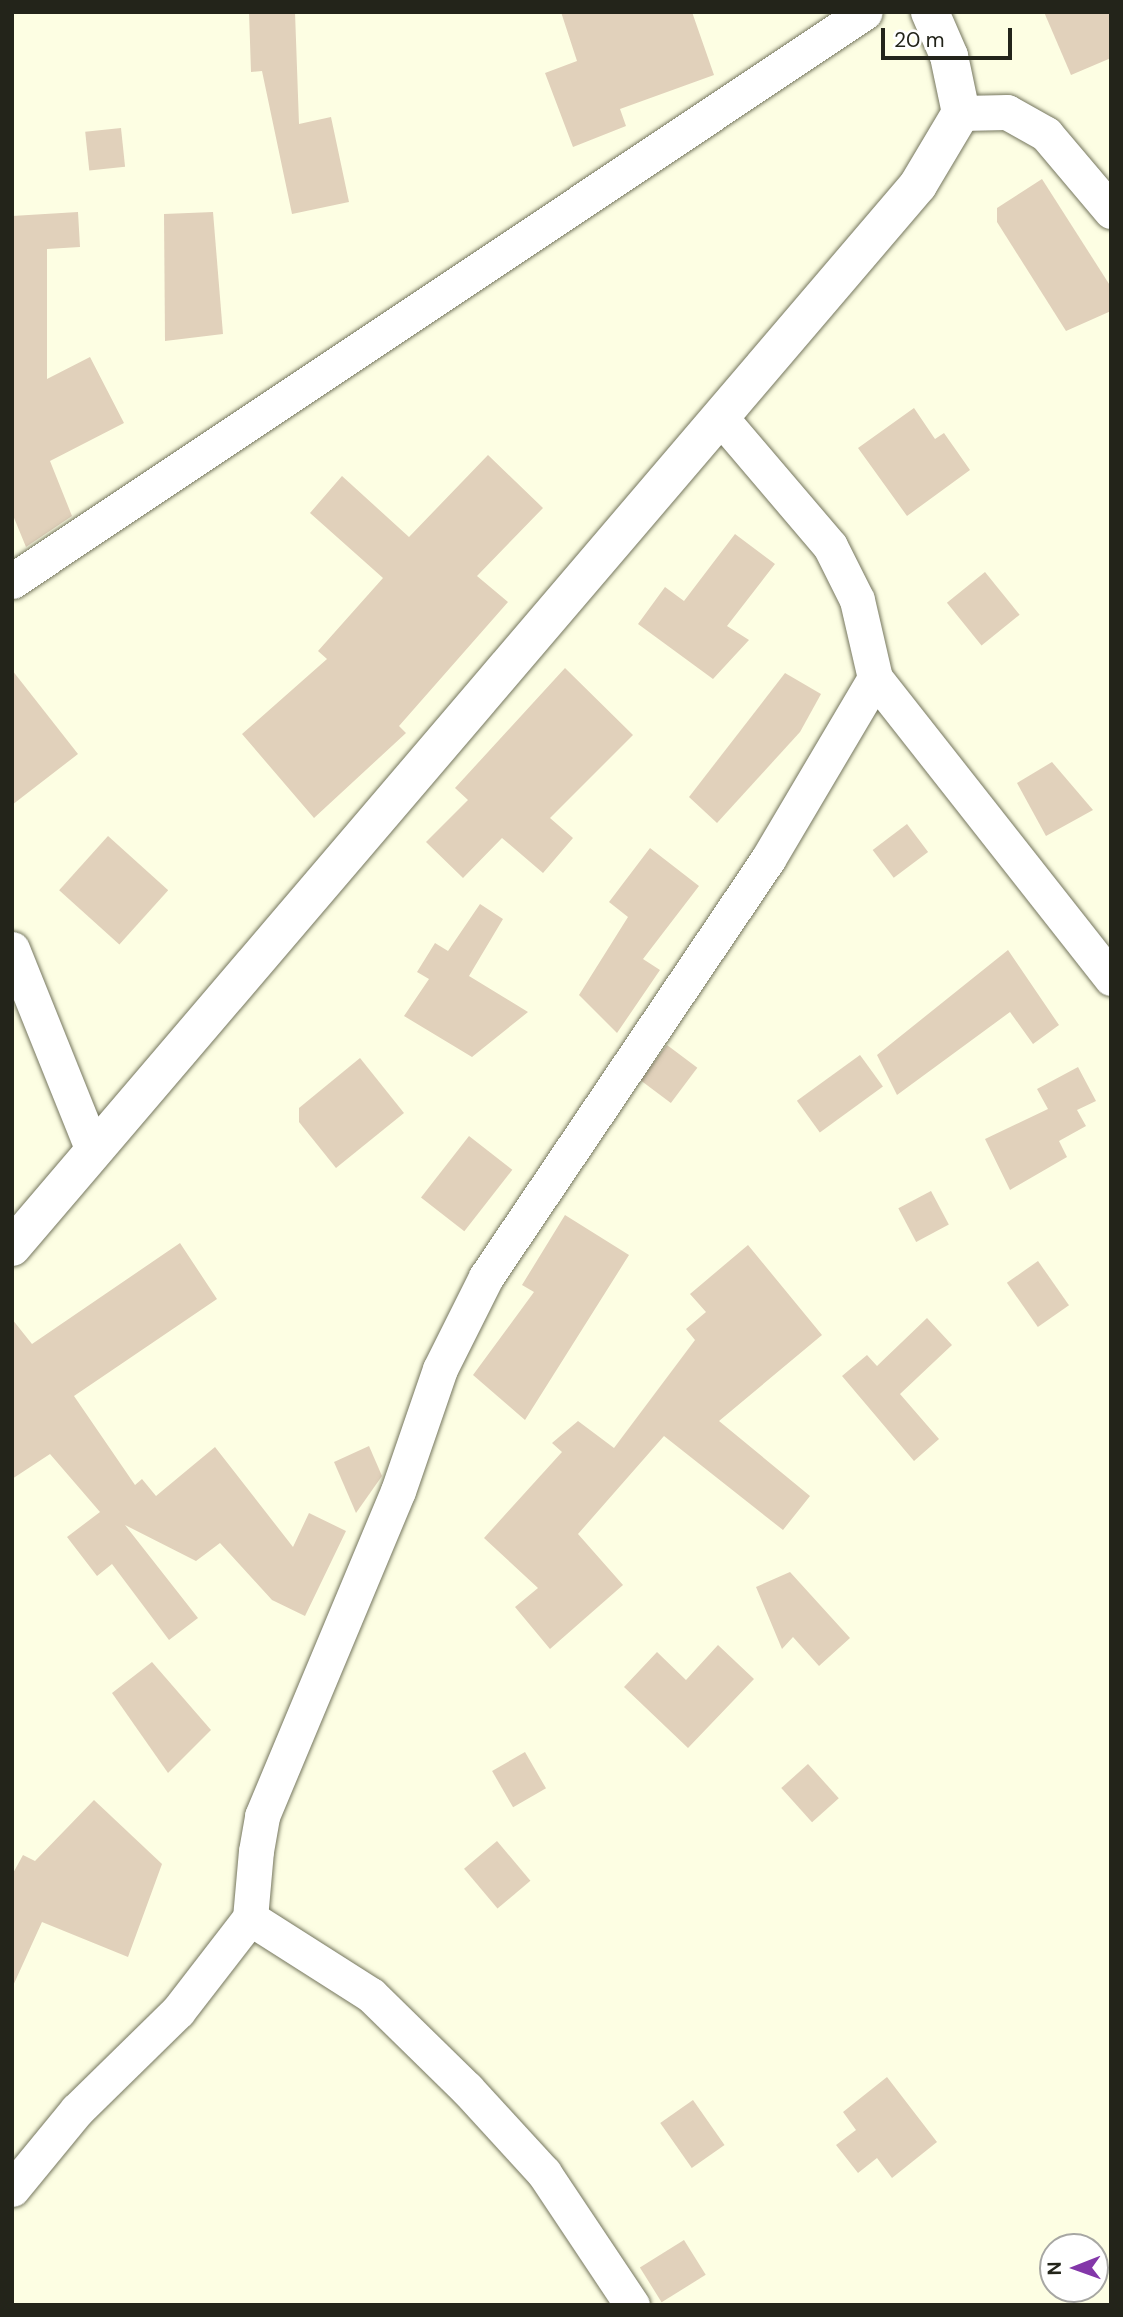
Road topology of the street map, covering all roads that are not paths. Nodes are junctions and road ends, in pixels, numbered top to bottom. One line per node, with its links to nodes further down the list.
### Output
1 (865, 12): 6 (street)
2 (930, 12): 3 (street)
3 (961, 113): 4 (street); 5 (street)
4 (1111, 211)
5 (721, 418): 7 (street); 10 (street)
6 (12, 581)
7 (875, 678): 9 (street); 12 (street)
8 (12, 950): 10 (street)
9 (1111, 978)
10 (93, 1151): 11 (street)
11 (12, 1247)
12 (250, 1918): 13 (street); 14 (street)
13 (12, 2189)
14 (632, 2305)

